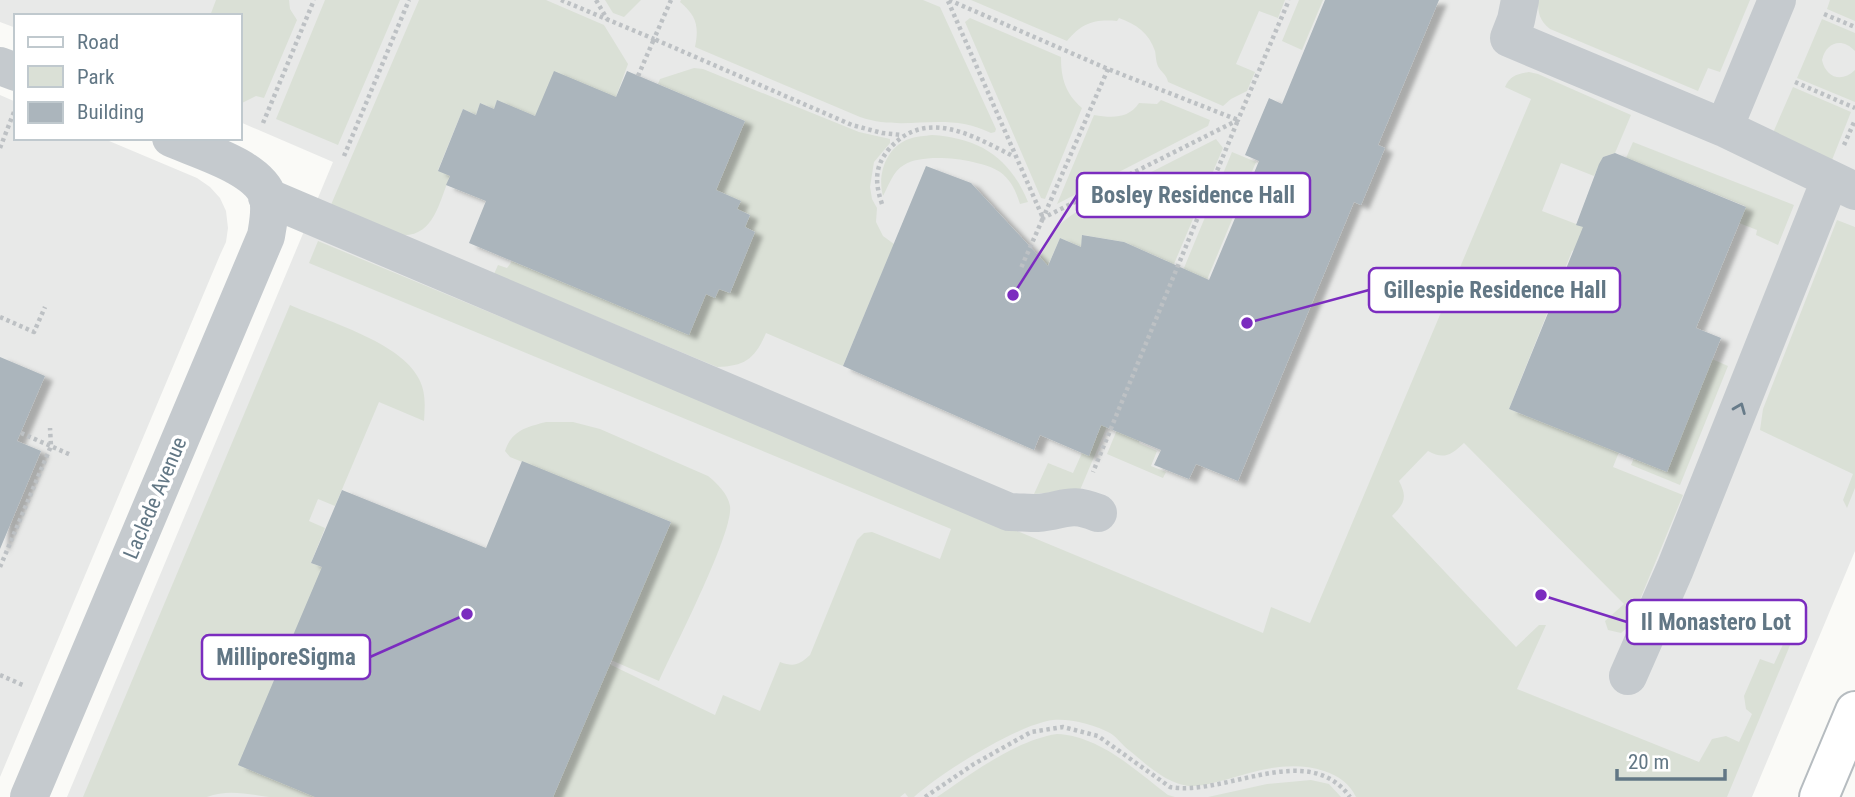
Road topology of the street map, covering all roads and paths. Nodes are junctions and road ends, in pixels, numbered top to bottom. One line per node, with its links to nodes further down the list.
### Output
1 (314, 0): 21 (path)
2 (410, 0): 26 (path)
3 (561, 0): 11 (path)
4 (596, 0): 11 (path)
5 (671, 0): 13 (path)
6 (948, 0): 14 (path); 27 (path)
7 (1289, 0): 19 (path)
8 (1520, 0): 22 (street)
9 (1777, 0): 22 (street)
10 (1824, 14): 12 (path)
11 (607, 20): 13 (path)
12 (1855, 27)
13 (654, 39): 15 (path); 23 (path)
14 (1108, 69): 19 (path); 31 (path)
15 (638, 76)
16 (1795, 82): 17 (path)
17 (1855, 108)
18 (14, 112): 25 (path)
19 (1238, 120): 31 (path); 39 (path)
20 (1855, 120): 28 (path)
21 (262, 123)
22 (1724, 128): 28 (street)
23 (902, 135): 27 (path); 30 (path)
24 (176, 140): 29 (street)
25 (0, 148)
26 (344, 156)
27 (1013, 156): 31 (path)
28 (1842, 174): 42 (street, one-way to 28)
29 (267, 197): 39 (street); 45 (street, Laclede Avenue)
30 (882, 204)
31 (1042, 218): 32 (path)
32 (1021, 268)
33 (45, 307): 34 (path)
34 (0, 317)
35 (50, 428): 37 (path)
36 (21, 433): 37 (path)
37 (51, 446): 38 (path); 40 (path)
38 (71, 455)
39 (1090, 510)
40 (0, 567)
41 (0, 675): 43 (path)
42 (1628, 676)
43 (25, 685)
44 (1855, 711): 48 (main road)
45 (29, 797)
46 (925, 797): 47 (path)
47 (1350, 797)
48 (1819, 797)

